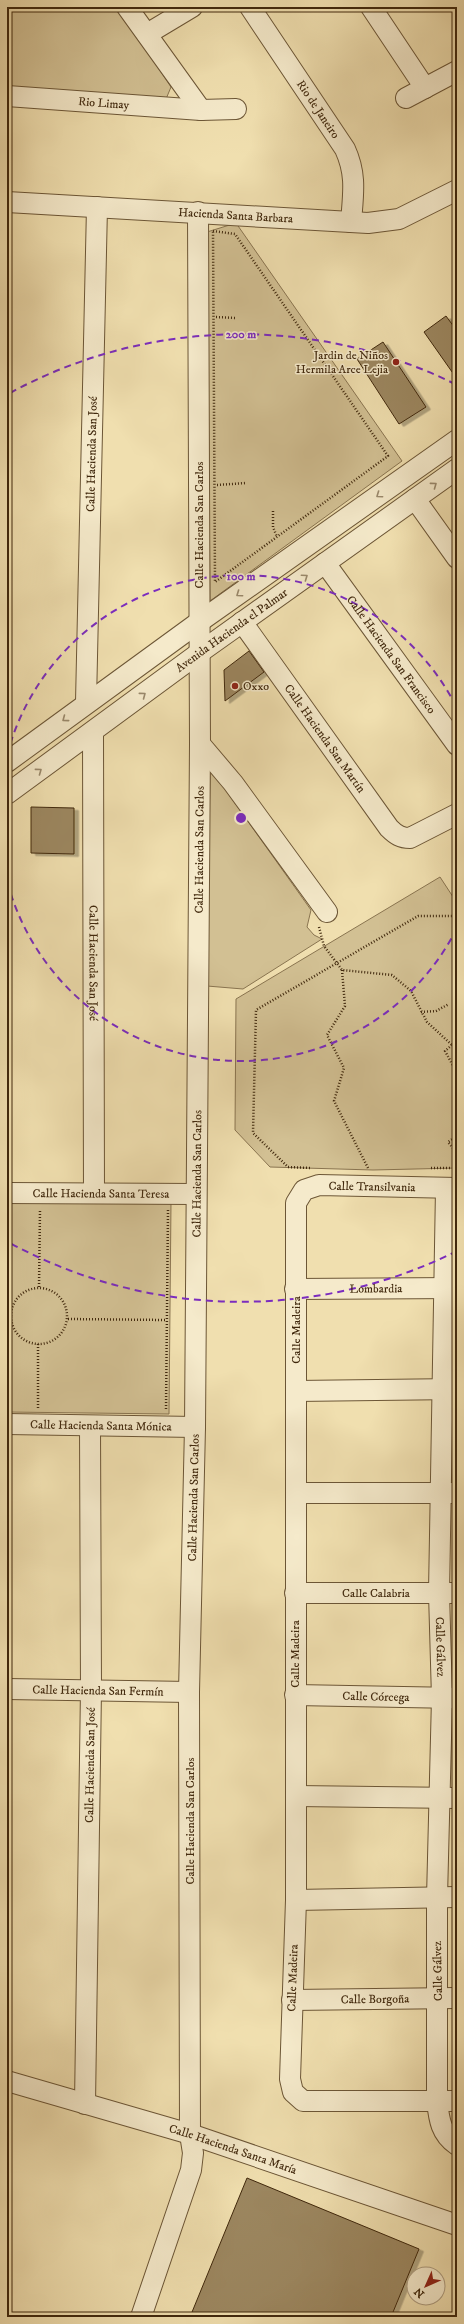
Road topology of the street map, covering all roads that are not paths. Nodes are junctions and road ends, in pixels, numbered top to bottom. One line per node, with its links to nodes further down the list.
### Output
1 (127, 7): 5 (street)
2 (192, 7): 5 (street)
3 (250, 7): 16 (street, Rio de Janeiro)
4 (371, 7): 7 (street)
5 (147, 34): 11 (street)
6 (457, 71): 7 (street)
7 (425, 88): 9 (street)
8 (7, 96): 11 (street, Rio Limay)
9 (406, 98)
10 (236, 109): 11 (street, Rio Limay)
11 (201, 110)
12 (457, 190): 16 (street, Hacienda Santa Barbara)
13 (7, 202): 14 (street, Hacienda Santa Barbara)
14 (97, 207): 15 (street, Hacienda Santa Barbara); 25 (street, Calle Hacienda San José)
15 (198, 212): 16 (street, Hacienda Santa Barbara); 22 (street, Calle Hacienda San Carlos)
16 (351, 222)
17 (457, 440): 22 (street, Avenida Hacienda el Palmar, one-way to 22)
18 (457, 469): 19 (street, Avenida Hacienda el Palmar, one-way to 18)
19 (414, 499): 20 (street); 21 (street, Avenida Hacienda el Palmar)
20 (457, 558)
21 (325, 563): 23 (street, Avenida Hacienda el Palmar, one-way to 21); 28 (street, Calle Hacienda San Francisco)
22 (199, 622): 24 (street, Calle Hacienda San Carlos); 25 (street, Avenida Hacienda el Palmar)
23 (242, 622): 24 (street, Avenida Hacienda el Palmar); 31 (street, Calle Hacienda San Martín)
24 (199, 653): 26 (street, Avenida Hacienda el Palmar, one-way to 24); 27 (street, Calle Hacienda San Carlos)
25 (86, 702): 29 (street, Avenida Hacienda el Palmar, one-way to 29)
26 (93, 732): 30 (street, Avenida Hacienda el Palmar, one-way to 26); 35 (street, Calle Hacienda San José)
27 (200, 744): 32 (street); 36 (street, Calle Hacienda San Carlos)
28 (457, 745)
29 (7, 762)
30 (7, 794)
31 (457, 814)
32 (327, 912)
33 (451, 1188): 37 (street, Calle Transilvania); 38 (street, Calle Gálvez)
34 (7, 1193): 35 (street, Calle Hacienda Santa Teresa)
35 (94, 1193): 36 (street, Calle Hacienda Santa Teresa)
36 (195, 1194): 44 (street, Calle Hacienda San Carlos)
37 (296, 1203): 39 (street, Calle Madeira)
38 (450, 1288): 39 (street, Lombardia); 40 (street, Calle Gálvez)
39 (295, 1289): 41 (street, Calle Madeira)
40 (450, 1389): 41 (street); 46 (street, Calle Gálvez)
41 (296, 1391): 45 (street, Calle Madeira)
42 (7, 1424): 43 (street, Calle Hacienda Santa Mónica)
43 (90, 1427): 44 (street, Calle Hacienda Santa Mónica); 50 (street, Calle Hacienda San José)
44 (195, 1427): 51 (street, Calle Hacienda San Carlos)
45 (296, 1493): 46 (street); 47 (street, Calle Madeira)
46 (449, 1493): 48 (street, Calle Gálvez)
47 (295, 1593): 48 (street, Calle Calabria); 52 (street, Calle Madeira)
48 (448, 1593): 53 (street, Calle Gálvez)
49 (7, 1689): 50 (street, Calle Hacienda San Fermín)
50 (92, 1689): 51 (street, Calle Hacienda San Fermín); 64 (street, Calle Hacienda San José)
51 (190, 1692): 65 (street, Calle Hacienda San Carlos)
52 (295, 1695): 53 (street, Calle Córcega); 54 (street, Calle Madeira)
53 (449, 1698): 55 (street, Calle Gálvez)
54 (296, 1796): 55 (street); 58 (street, Calle Madeira)
55 (449, 1798): 57 (street, Calle Gálvez)
56 (457, 1897): 57 (street)
57 (437, 1898): 58 (street); 59 (street, Calle Gálvez)
58 (296, 1900): 60 (street, Calle Madeira)
59 (448, 1998): 60 (street, Calle Borgoña); 62 (street, Calle Gálvez)
60 (292, 2000): 62 (street, Calle Madeira)
61 (7, 2081): 64 (street, Calle Hacienda Santa María)
62 (437, 2101): 63 (street); 66 (street, Calle Gálvez)
63 (457, 2102)
64 (85, 2104): 65 (street, Calle Hacienda Santa María)
65 (190, 2134): 67 (street, Calle Hacienda Santa María); 68 (street, Calle Hacienda San Carlos)
66 (457, 2145)
67 (457, 2225)
68 (141, 2317)

